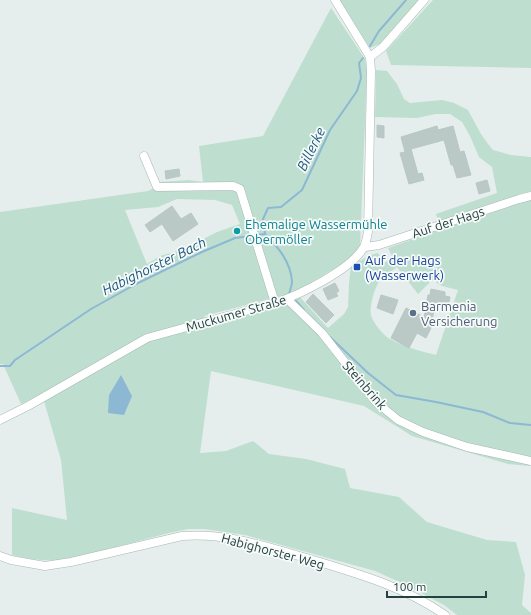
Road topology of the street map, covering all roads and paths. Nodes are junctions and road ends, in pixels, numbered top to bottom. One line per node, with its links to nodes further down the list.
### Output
1 (335, 0): 3 (street)
2 (424, 0): 3 (street)
3 (370, 57): 6 (street)
4 (144, 156): 8 (street)
5 (531, 196): 6 (street, Auf der Hags)
6 (365, 247): 7 (street, Muckumer Straße)
7 (287, 299): 8 (street, Muckumer Straße); 10 (street, Steinbrink)
8 (275, 303): 9 (street, Muckumer Straße)
9 (0, 420)
10 (531, 461)
11 (0, 556): 12 (street, Habighorster Weg)
12 (445, 615)

